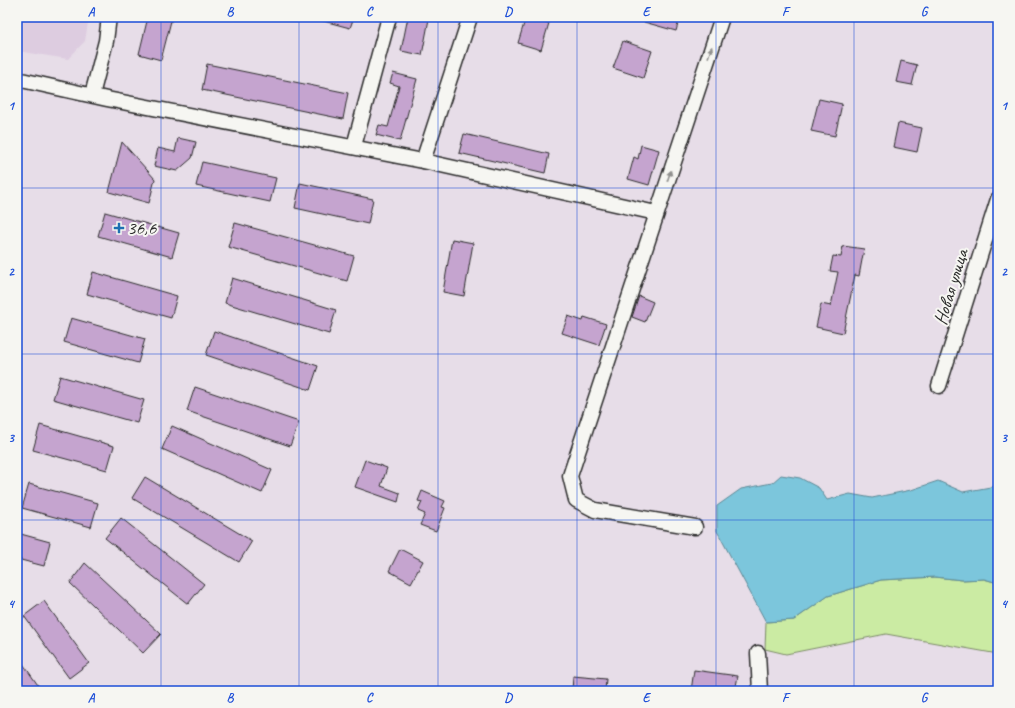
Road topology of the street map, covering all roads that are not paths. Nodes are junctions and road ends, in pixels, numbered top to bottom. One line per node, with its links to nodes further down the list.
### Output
1 (109, 17): 6 (street)
2 (389, 17): 7 (street)
3 (470, 17): 8 (street)
4 (722, 17): 10 (street, one-way to 4)
5 (17, 79): 6 (street)
6 (92, 95): 7 (street)
7 (354, 146): 8 (street)
8 (423, 161): 10 (street)
9 (998, 199): 11 (street, Новая улица)
10 (656, 212): 12 (street)
11 (939, 386)
12 (695, 527)
13 (758, 653): 14 (street)
14 (760, 691)

